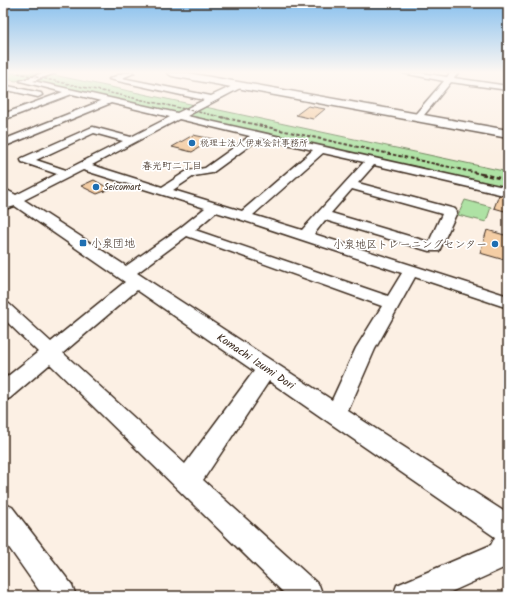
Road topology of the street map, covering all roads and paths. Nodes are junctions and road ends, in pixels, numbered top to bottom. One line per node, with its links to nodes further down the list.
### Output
1 (16, 101): 8 (street)
2 (48, 101): 8 (street)
3 (60, 101): 9 (street)
4 (109, 101): 9 (street); 13 (street)
5 (208, 101): 13 (street)
6 (322, 101): 14 (highway)
7 (431, 101): 14 (street)
8 (35, 106): 11 (street); 12 (street)
9 (90, 108): 10 (street); 11 (street)
10 (105, 112)
11 (73, 115): 18 (street)
12 (3, 117)
13 (179, 117): 17 (street); 20 (street)
14 (417, 118): 19 (highway)
15 (3, 121): 18 (street)
16 (148, 122): 17 (street)
17 (162, 125): 21 (street)
18 (35, 131): 22 (street)
19 (508, 134)
20 (258, 135): 23 (street); 28 (street)
21 (132, 140): 25 (street); 26 (street)
22 (3, 144)
23 (321, 149): 24 (street); 33 (street)
24 (371, 161): 27 (street); 29 (street)
25 (82, 166): 26 (street); 28 (street)
26 (67, 174): 30 (street)
27 (350, 185): 32 (street); 32 (street)
28 (164, 191): 31 (street)
29 (508, 192)
30 (7, 200): 37 (street, Komachi Izumi Dori)
31 (214, 207): 33 (street); 34 (street)
32 (322, 215): 35 (street)
33 (244, 216): 35 (street)
34 (185, 231): 37 (street); 39 (street)
35 (304, 236): 36 (street)
36 (411, 271): 38 (street); 39 (street)
37 (131, 278): 41 (street); 42 (street, Komachi Izumi Dori)
38 (508, 302)
39 (391, 303): 44 (street)
40 (3, 308): 41 (street)
41 (52, 352): 43 (street); 45 (street)
42 (267, 368): 44 (street, Komachi Izumi Dori); 45 (street)
43 (3, 392)
44 (336, 414): 47 (street, Komachi Izumi Dori)
45 (187, 482): 50 (street)
46 (3, 516): 49 (street)
47 (508, 530)
48 (508, 540): 51 (street)
49 (61, 596)
50 (308, 596)
51 (408, 596)

